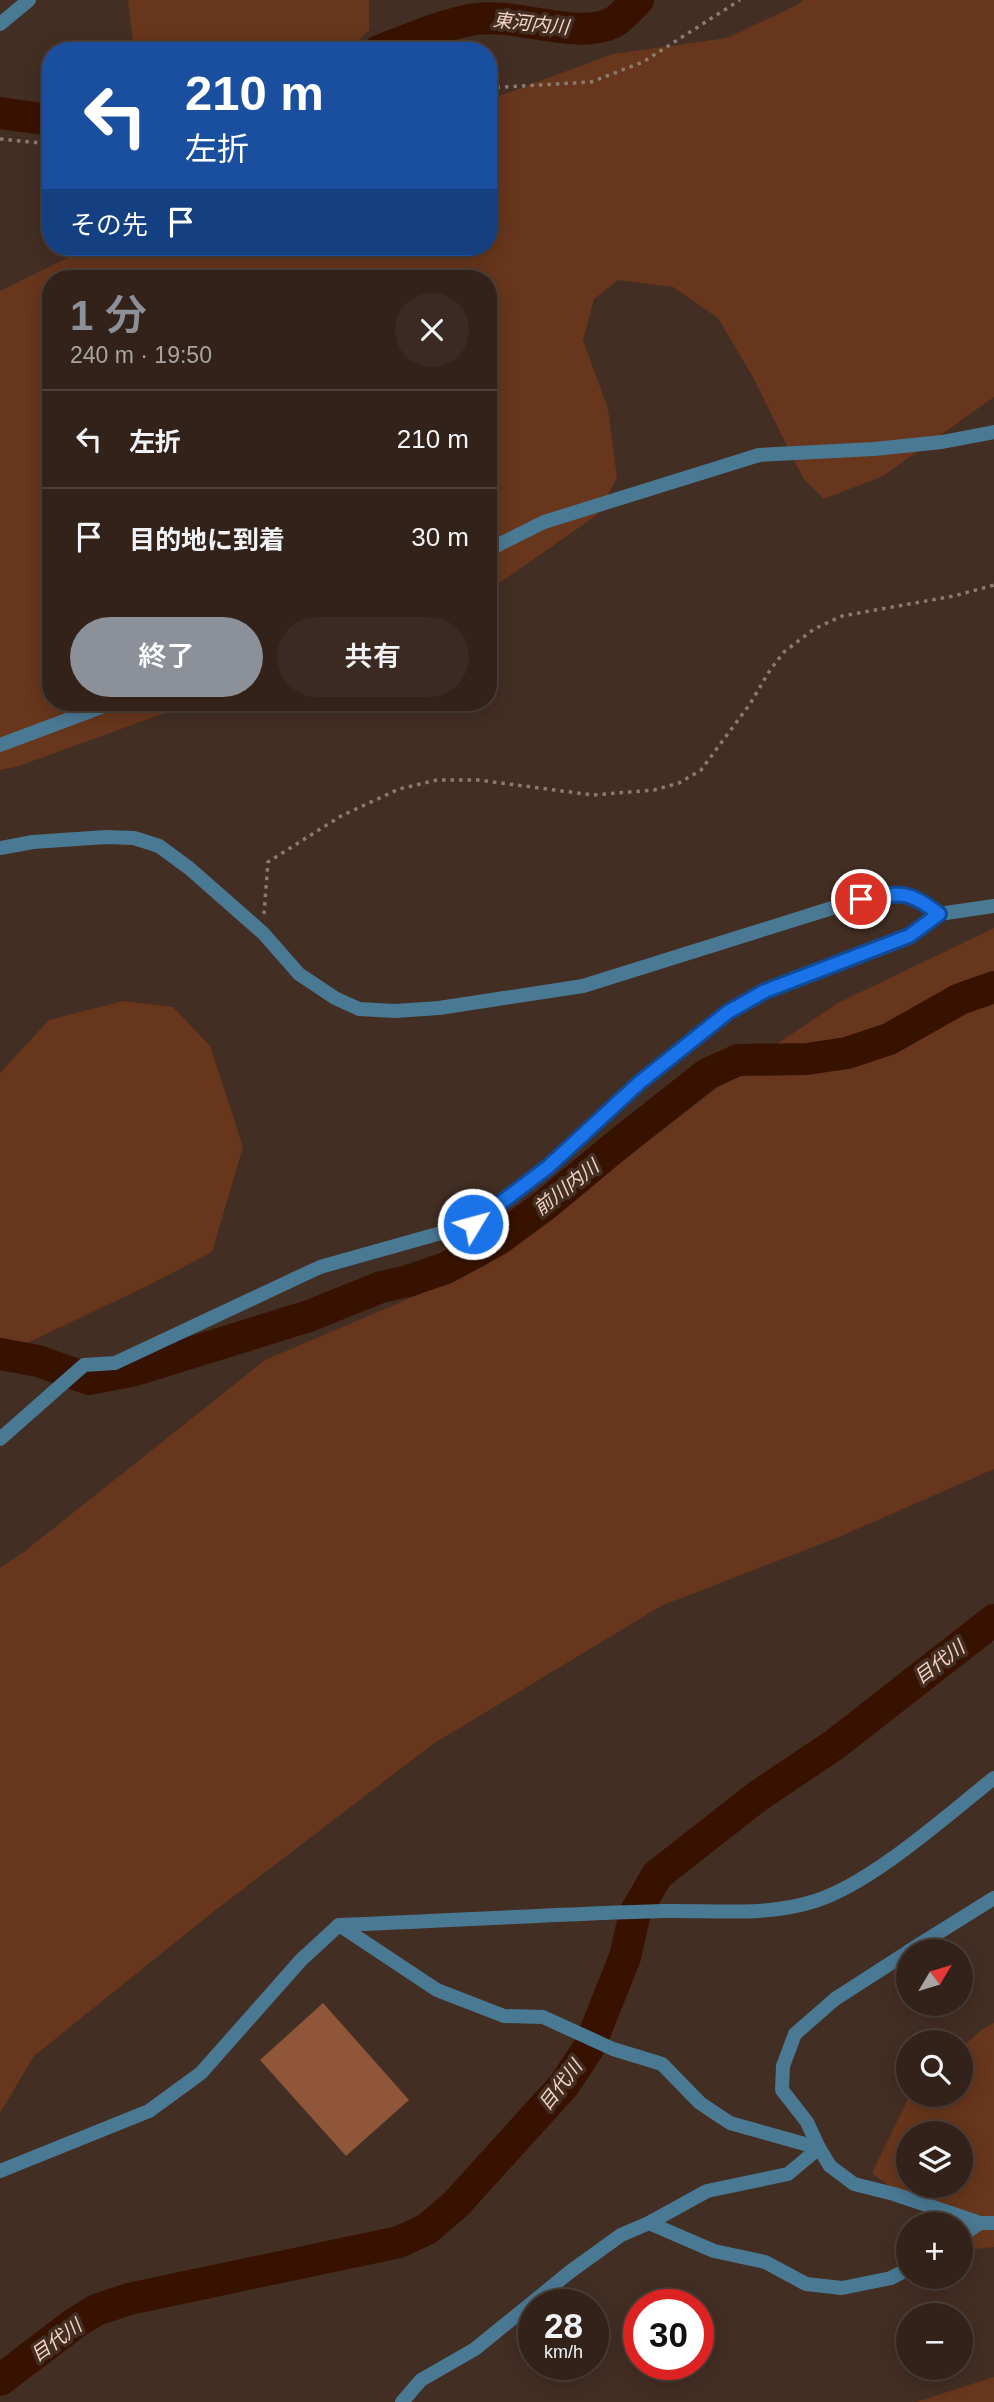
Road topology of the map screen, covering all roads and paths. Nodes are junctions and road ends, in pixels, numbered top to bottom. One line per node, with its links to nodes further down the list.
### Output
1 (29, 0): 3 (street)
2 (740, 0): 4 (path)
3 (0, 23)
4 (497, 87)
5 (0, 139): 6 (path)
6 (42, 143)
7 (994, 432): 8 (street)
8 (497, 546)
9 (994, 585): 15 (path)
10 (91, 711): 11 (street)
11 (0, 745)
12 (0, 848): 15 (street)
13 (994, 906): 14 (street)
14 (939, 914): 15 (street); 16 (street)
15 (262, 933)
16 (0, 1439)
17 (994, 1778): 19 (street)
18 (994, 1898): 20 (street)
19 (339, 1925): 22 (street); 23 (street)
20 (929, 1939)
21 (896, 1960): 22 (street)
22 (819, 2148): 24 (street); 25 (street)
23 (0, 2171)
24 (649, 2223): 26 (street); 27 (street)
25 (987, 2223)
26 (896, 2275)
27 (402, 2402)

